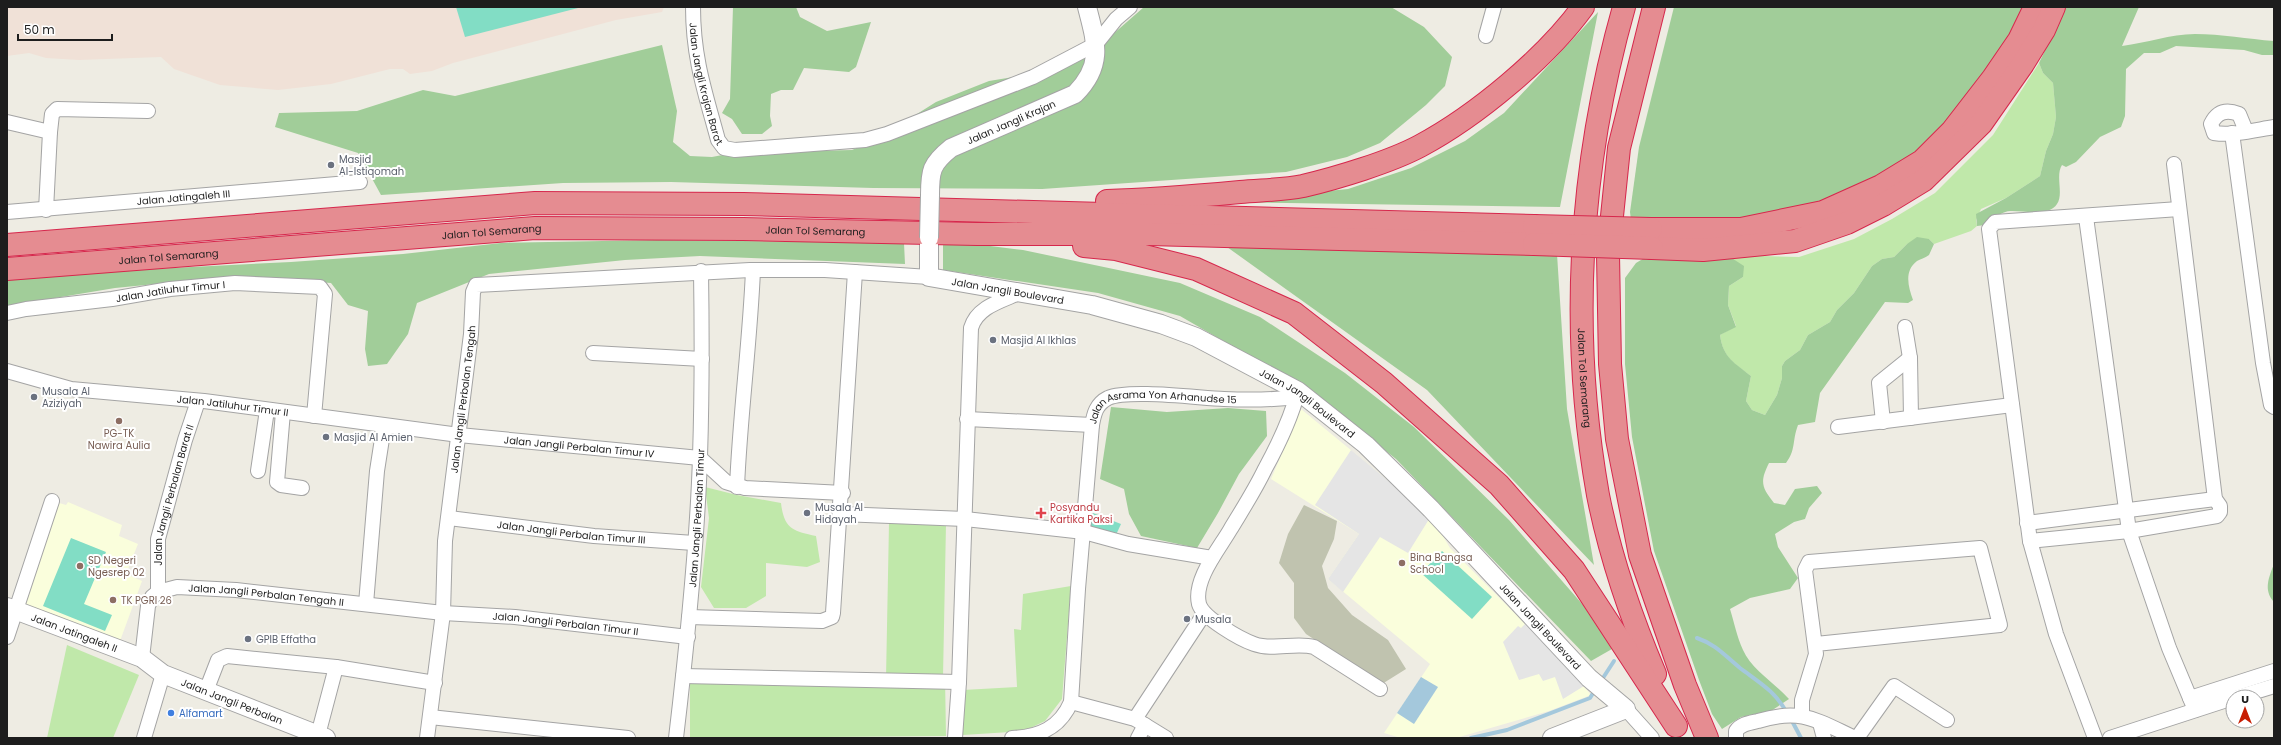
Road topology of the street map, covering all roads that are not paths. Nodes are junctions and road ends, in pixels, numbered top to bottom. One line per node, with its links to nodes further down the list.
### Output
1 (693, 7): 11 (street, Jalan Jangli Krajan Barat)
2 (1087, 7): 11 (street, Jalan Jangli Krajan)
3 (1130, 7): 11 (street)
4 (1494, 7): 10 (street)
5 (1582, 7): 18 (highway)
6 (1624, 7): 99 (highway, Jalan Tol Semarang)
7 (1654, 7): 112 (highway)
8 (2035, 7): 25 (highway)
9 (2054, 7): 25 (highway)
10 (1486, 36)
11 (1096, 44): 31 (street, Jalan Jangli Krajan, bridge)
12 (148, 111): 15 (street)
13 (7, 122): 15 (street)
14 (2274, 127): 42 (street)
15 (50, 132): 20 (street)
16 (2174, 164): 19 (street)
17 (360, 182): 20 (street, Jalan Jatingaleh III)
18 (902, 208): 24 (highway); 26 (highway)
19 (2179, 209): 22 (street); 58 (street)
20 (46, 210): 21 (street, Jalan Jatingaleh III)
21 (7, 212)
22 (2086, 217): 41 (street); 60 (street)
23 (977, 234): 24 (highway); 27 (highway, Jalan Tol Semarang); 99 (highway)
24 (1534, 235): 25 (highway, bridge)
25 (1652, 239)
26 (7, 245)
27 (7, 269)
28 (754, 270): 29 (street); 30 (street); 55 (street)
29 (701, 271): 37 (street, Jalan Jangli Perbalan Timur); 52 (street, Jalan Jangli Perbalan Tengah)
30 (855, 272): 31 (street); 57 (street)
31 (929, 277): 32 (street, Jalan Jangli Boulevard)
32 (1019, 293): 39 (street, Jalan Jangli Boulevard); 47 (street)
33 (7, 313): 45 (street, Jalan Jatiluhur Timur I)
34 (1905, 327): 36 (street)
35 (593, 353): 37 (street)
36 (1910, 358): 46 (street); 48 (street)
37 (702, 359): 53 (street, Jalan Jangli Perbalan Timur)
38 (7, 372): 40 (street, Jalan Jatiluhur Timur II)
39 (1297, 394): 49 (street, Jalan Asrama Yon Arhanudse 15); 69 (street); 93 (street, Jalan Jangli Boulevard)
40 (198, 401): 43 (street, Jalan Jatiluhur Timur II); 70 (street, Jalan Jangli Perbalan Barat II)
41 (2012, 405): 46 (street); 64 (street)
42 (2274, 407)
43 (267, 410): 44 (street, Jalan Jatiluhur Timur II); 54 (street)
44 (283, 412): 45 (street, Jalan Jatiluhur Timur II); 56 (street)
45 (314, 416): 50 (street, Jalan Jatiluhur Timur II)
46 (1911, 418): 48 (street)
47 (967, 419): 49 (street); 63 (street)
48 (1883, 422): 51 (street)
49 (1092, 425): 66 (street, Jalan Asrama Yon Arhanudse 15)
50 (384, 426): 52 (street, Jalan Jatiluhur Timur II); 71 (street)
51 (1838, 428)
52 (459, 434): 53 (street, Jalan Jangli Perbalan Timur IV); 62 (street, Jalan Jangli Perbalan Tengah)
53 (700, 458): 55 (street); 68 (street, Jalan Jangli Perbalan Timur)
54 (258, 471)
55 (737, 487): 57 (street)
56 (302, 488)
57 (843, 493): 61 (street)
58 (2215, 499): 60 (street); 65 (street)
59 (52, 502): 72 (street)
60 (2125, 511): 64 (street); 65 (street)
61 (841, 514): 63 (street); 75 (street)
62 (449, 518): 68 (street, Jalan Jangli Perbalan Timur III); 73 (street, Jalan Jangli Perbalan Tengah)
63 (965, 519): 66 (street); 84 (street)
64 (2027, 523): 67 (street)
65 (2129, 531): 67 (street); 92 (street)
66 (1084, 532): 69 (street); 91 (street, Jalan Asrama Yon Arhanudse 15)
67 (2030, 541): 102 (street)
68 (694, 543): 75 (street, Jalan Jangli Perbalan Timur)
69 (1212, 558): 74 (street)
70 (158, 592): 71 (street, Jalan Jangli Perbalan Tengah II); 79 (street)
71 (366, 604): 73 (street, Jalan Jangli Perbalan Tengah II)
72 (12, 608): 76 (street); 79 (street, Jalan Jatingaleh II)
73 (444, 614): 77 (street, Jalan Jangli Perbalan Timur II); 85 (street, Jalan Jangli Perbalan Tengah)
74 (1204, 614): 87 (street); 97 (street)
75 (689, 617): 77 (street, Jalan Jangli Perbalan Timur)
76 (7, 637)
77 (688, 637): 83 (street, Jalan Jangli Perbalan Timur)
78 (1816, 644): 78 (street); 94 (street)
79 (142, 658): 82 (street, Jalan Jangli Perbalan)
80 (336, 667): 85 (street); 89 (street); 100 (street)
81 (2274, 671): 92 (street)
82 (163, 674): 89 (street, Jalan Jangli Perbalan); 103 (street)
83 (684, 676): 84 (street); 106 (street, Jalan Jangli Perbalan Timur)
84 (959, 682): 107 (street)
85 (435, 683): 95 (street, Jalan Jangli Perbalan Tengah)
86 (2274, 686): 88 (street)
87 (1380, 689)
88 (2264, 689)
89 (206, 691): 100 (street, Jalan Jangli Perbalan)
90 (2225, 699): 92 (street)
91 (1071, 702): 97 (street); 108 (street, Jalan Asrama Yon Arhanudse 15)
92 (2192, 704): 116 (street)
93 (1626, 708): 101 (street); 111 (street)
94 (1799, 715): 98 (street); 113 (street)
95 (430, 717): 104 (street, Jalan Jangli Perbalan Tengah); 105 (street)
96 (1947, 720): 115 (street)
97 (1140, 722): 109 (street); 110 (street)
98 (1820, 723): 114 (street); 115 (street)
99 (1679, 732)
100 (322, 736)
101 (1560, 737)
102 (2094, 737)
103 (144, 738)
104 (426, 738)
105 (628, 738)
106 (676, 738)
107 (955, 738)
108 (1012, 738)
109 (1138, 738)
110 (1166, 738)
111 (1652, 738)
112 (1707, 738)
113 (1736, 738)
114 (1824, 738)
115 (1856, 738)
116 (2110, 738)

